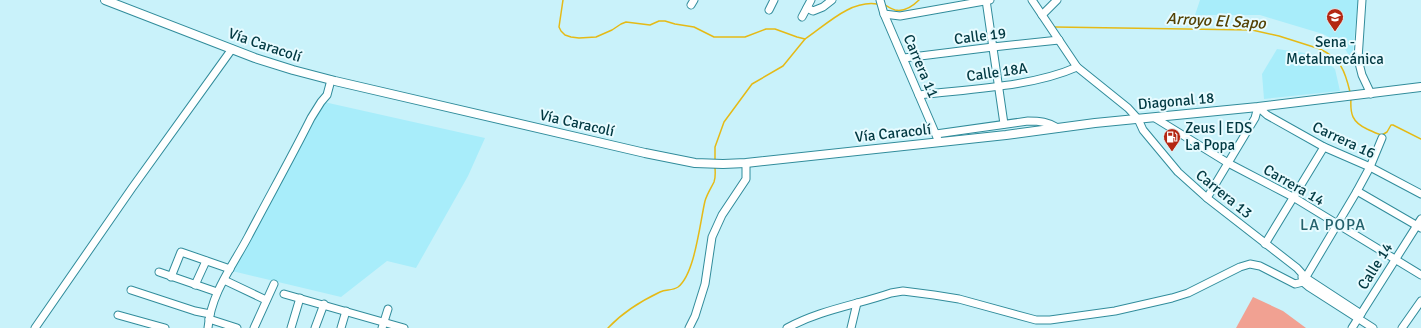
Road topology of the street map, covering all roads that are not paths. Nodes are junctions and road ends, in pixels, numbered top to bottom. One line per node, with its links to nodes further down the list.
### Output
1 (105, 0): 17 (main road, Vía Caracolí)
2 (774, 0): 11 (street)
3 (811, 0): 10 (street)
4 (832, 0): 10 (street)
5 (988, 0): 12 (street); 16 (street)
6 (1032, 0): 13 (street, Carrera 13)
7 (1057, 0): 13 (street)
8 (1362, 0): 23 (street)
9 (880, 2): 12 (street, Carrera 11)
10 (807, 8): 14 (street)
11 (769, 10)
12 (884, 14): 18 (street, Carrera 11)
13 (1042, 14): 15 (street, Carrera 13)
14 (802, 17)
15 (1059, 40): 16 (street, Calle 19); 19 (street, Carrera 13)
16 (993, 47): 18 (street, Calle 19); 21 (street)
17 (232, 49): 20 (main road, Vía Caracolí); 69 (street)
18 (904, 58): 24 (street, Carrera 11)
19 (1077, 66): 21 (street, Calle 18A); 27 (street, Carrera 13)
20 (332, 80): 34 (main road, Vía Caracolí); 47 (street)
21 (998, 86): 24 (street, Calle 18A); 28 (street)
22 (1421, 88): 23 (main road, Diagonal 18)
23 (1371, 94): 25 (main road, Diagonal 18)
24 (919, 95): 30 (street, Carrera 11)
25 (1258, 107): 26 (main road, Diagonal 18); 33 (street, Carrera 16); 35 (street)
26 (1154, 118): 27 (main road, Diagonal 18); 35 (street, Carrera 14)
27 (1138, 119): 29 (main road, Diagonal 18); 39 (street, Carrera 13)
28 (1004, 124): 29 (street, Diagonal 18); 30 (street, Diagonal 18)
29 (1058, 128): 32 (main road, Vía Caracolí)
30 (936, 134): 32 (street, Carrera 11)
31 (1382, 138): 36 (street)
32 (939, 142): 34 (main road, Vía Caracolí)
33 (1324, 147): 36 (street, Carrera 16); 40 (street)
34 (746, 163): 78 (street)
35 (1228, 163): 39 (street); 40 (street, Carrera 14)
36 (1370, 167): 37 (street); 38 (street, Carrera 16)
37 (1357, 191): 42 (street); 43 (street)
38 (1421, 194)
39 (1207, 198): 44 (street, Carrera 13)
40 (1293, 198): 42 (street, Carrera 14); 44 (street)
41 (1421, 219): 43 (street, Calle 14)
42 (1336, 224): 45 (street, Carrera 14); 51 (street)
43 (1419, 227): 45 (street, Calle 14)
44 (1265, 244): 51 (street, Carrera 13)
45 (1395, 260): 49 (street, Carrera 14); 67 (street, Calle 14)
46 (206, 261): 47 (street); 50 (street); 54 (street)
47 (230, 269): 52 (street)
48 (158, 272): 50 (street)
49 (1421, 275)
50 (170, 276): 54 (street)
51 (1303, 278): 62 (street); 67 (street, Carrera 13)
52 (224, 280): 56 (street); 59 (street)
53 (274, 284): 59 (street)
54 (195, 285): 56 (street)
55 (131, 290): 66 (street)
56 (217, 292): 66 (street)
57 (284, 294): 58 (street)
58 (300, 298): 61 (street); 74 (street)
59 (266, 300): 73 (street)
60 (1421, 301): 83 (street)
61 (324, 304): 64 (street); 75 (street)
62 (857, 304): 79 (street); 80 (street)
63 (388, 309): 68 (street)
64 (346, 311): 68 (street); 76 (street)
65 (118, 315): 70 (street)
66 (209, 316): 71 (street); 72 (street)
67 (1360, 316): 81 (street, Calle 14); 82 (street, Carrera 13)
68 (383, 325): 77 (street)
69 (35, 328)
70 (165, 328)
71 (208, 328)
72 (237, 328)
73 (254, 328)
74 (291, 328)
75 (315, 328)
76 (341, 328)
77 (404, 328)
78 (689, 328)
79 (786, 328)
80 (852, 328)
81 (1352, 328)
82 (1373, 328)
83 (1402, 328)

